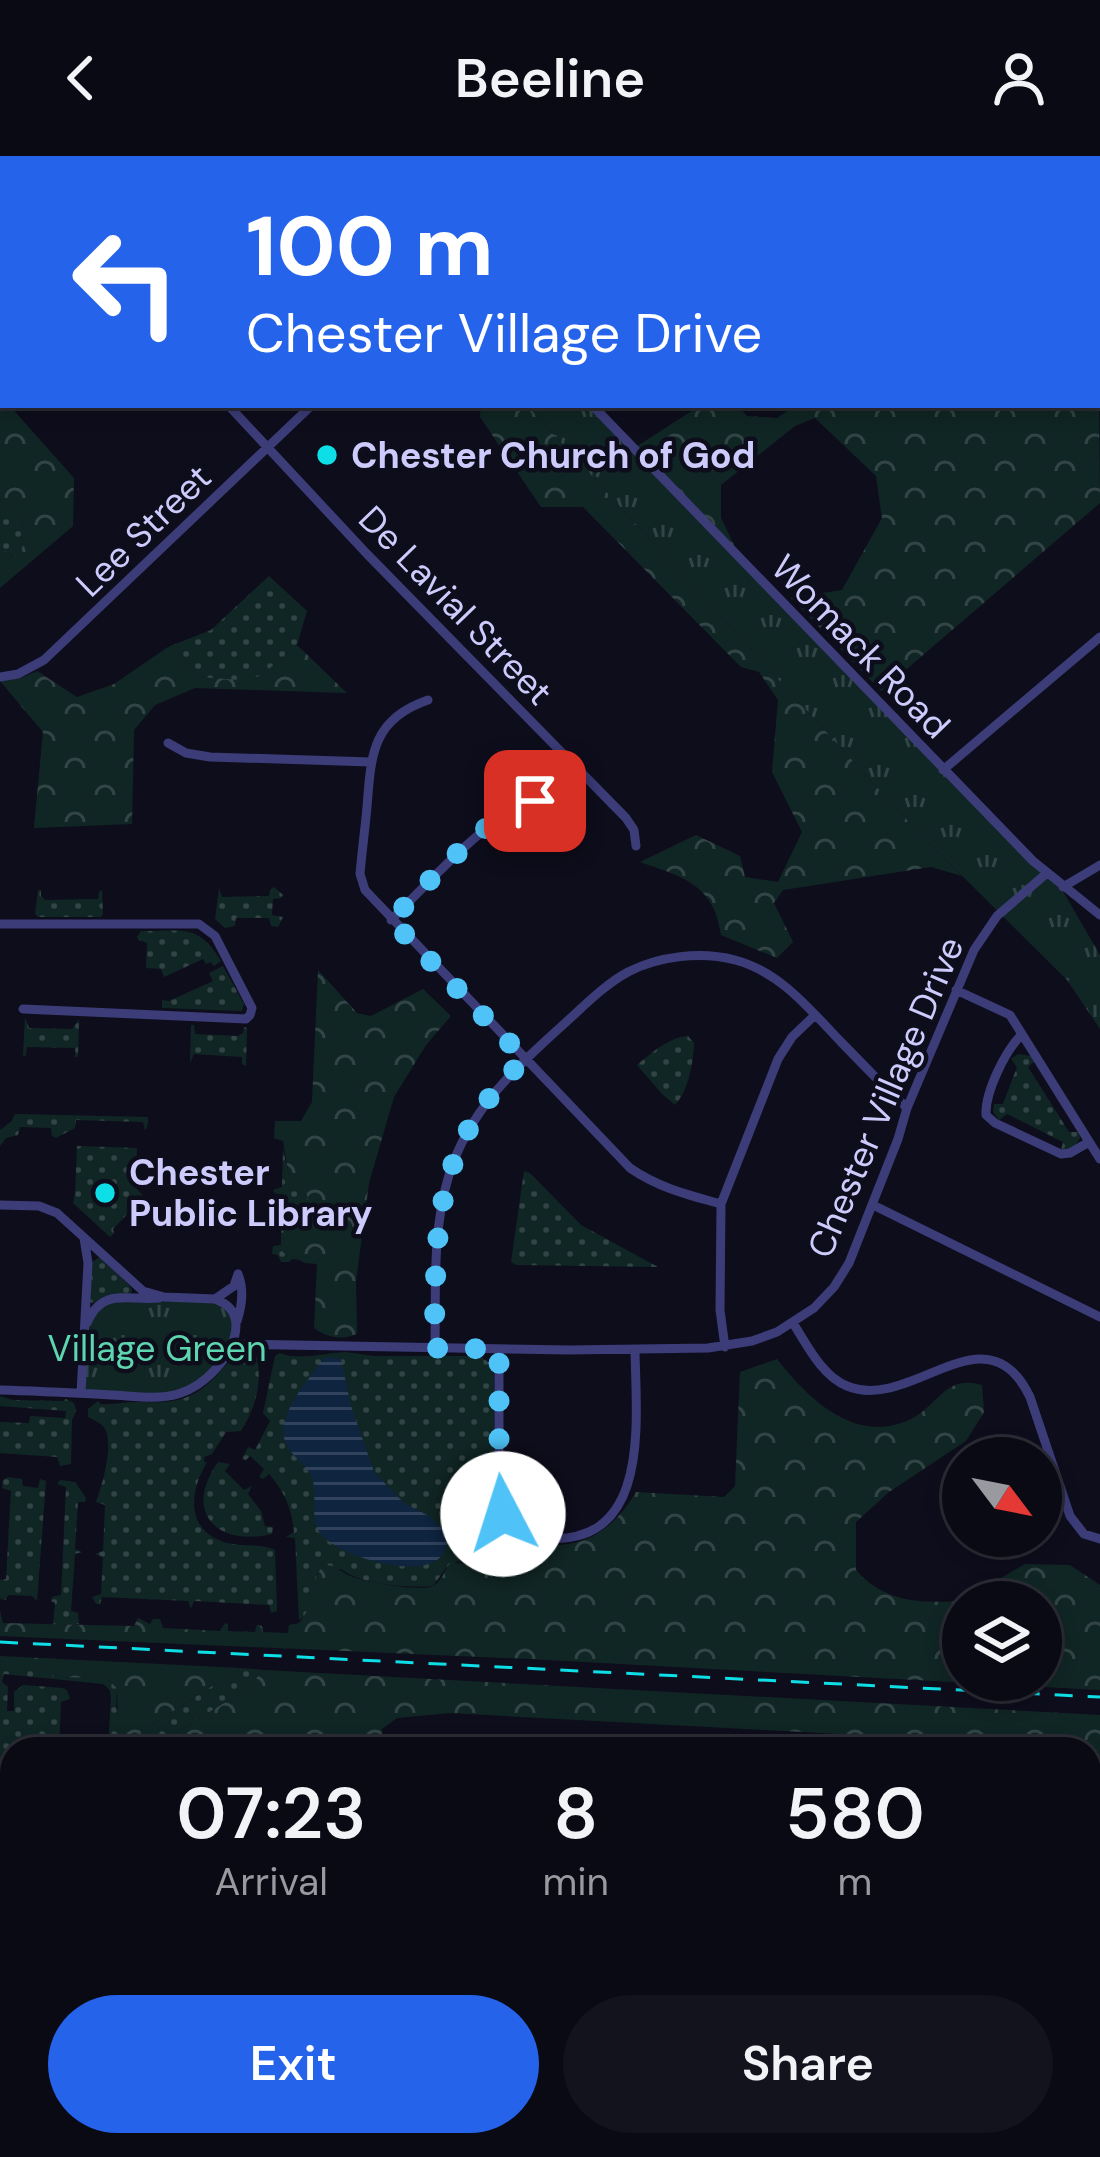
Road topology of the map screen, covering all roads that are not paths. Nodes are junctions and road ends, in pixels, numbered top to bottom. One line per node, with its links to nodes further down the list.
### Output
1 (231, 408): 4 (street, De Lavial Street)
2 (309, 408): 4 (street, Lee Street)
3 (595, 408): 10 (street, Womack Road)
4 (268, 447): 6 (street, Lee Street); 12 (street, De Lavial Street)
5 (1100, 637): 10 (street)
6 (0, 677)
7 (428, 700): 9 (street)
8 (168, 743): 9 (street)
9 (370, 762): 17 (street)
10 (943, 770): 14 (street, Womack Road)
11 (535, 801): 17 (street)
12 (636, 846)
13 (1100, 865): 15 (street)
14 (1047, 873): 15 (street, Womack Road); 19 (street, Chester Village Drive)
15 (1063, 887): 16 (street, Womack Road)
16 (1100, 915)
17 (391, 920): 23 (street)
18 (0, 925): 20 (street)
19 (956, 990): 22 (street); 24 (street, Chester Village Drive)
20 (23, 1009)
21 (815, 1015): 23 (street); 24 (street); 27 (street)
22 (1022, 1034): 25 (street); 25 (street)
23 (525, 1059): 27 (street); 39 (street)
24 (907, 1108): 29 (street, Chester Village Drive)
25 (1089, 1142): 26 (street)
26 (1100, 1159)
27 (721, 1204): 38 (street)
28 (0, 1205): 30 (street)
29 (873, 1205): 33 (street); 34 (street, Chester Village Drive)
30 (82, 1233): 31 (street); 36 (street)
31 (164, 1298): 32 (street); 36 (street)
32 (215, 1299): 35 (street); 35 (street)
33 (1100, 1317)
34 (793, 1323): 38 (street, Chester Village Drive); 44 (street)
35 (236, 1326): 37 (street)
36 (84, 1331): 43 (street)
37 (232, 1343): 39 (street, Chester Village Drive); 43 (street)
38 (725, 1347): 41 (street, Chester Village Drive)
39 (434, 1348): 40 (street, Chester Village Drive)
40 (499, 1349): 41 (street, Chester Village Drive); 41 (street)
41 (635, 1350)
42 (0, 1390): 43 (street)
43 (81, 1393)
44 (1100, 1539)

